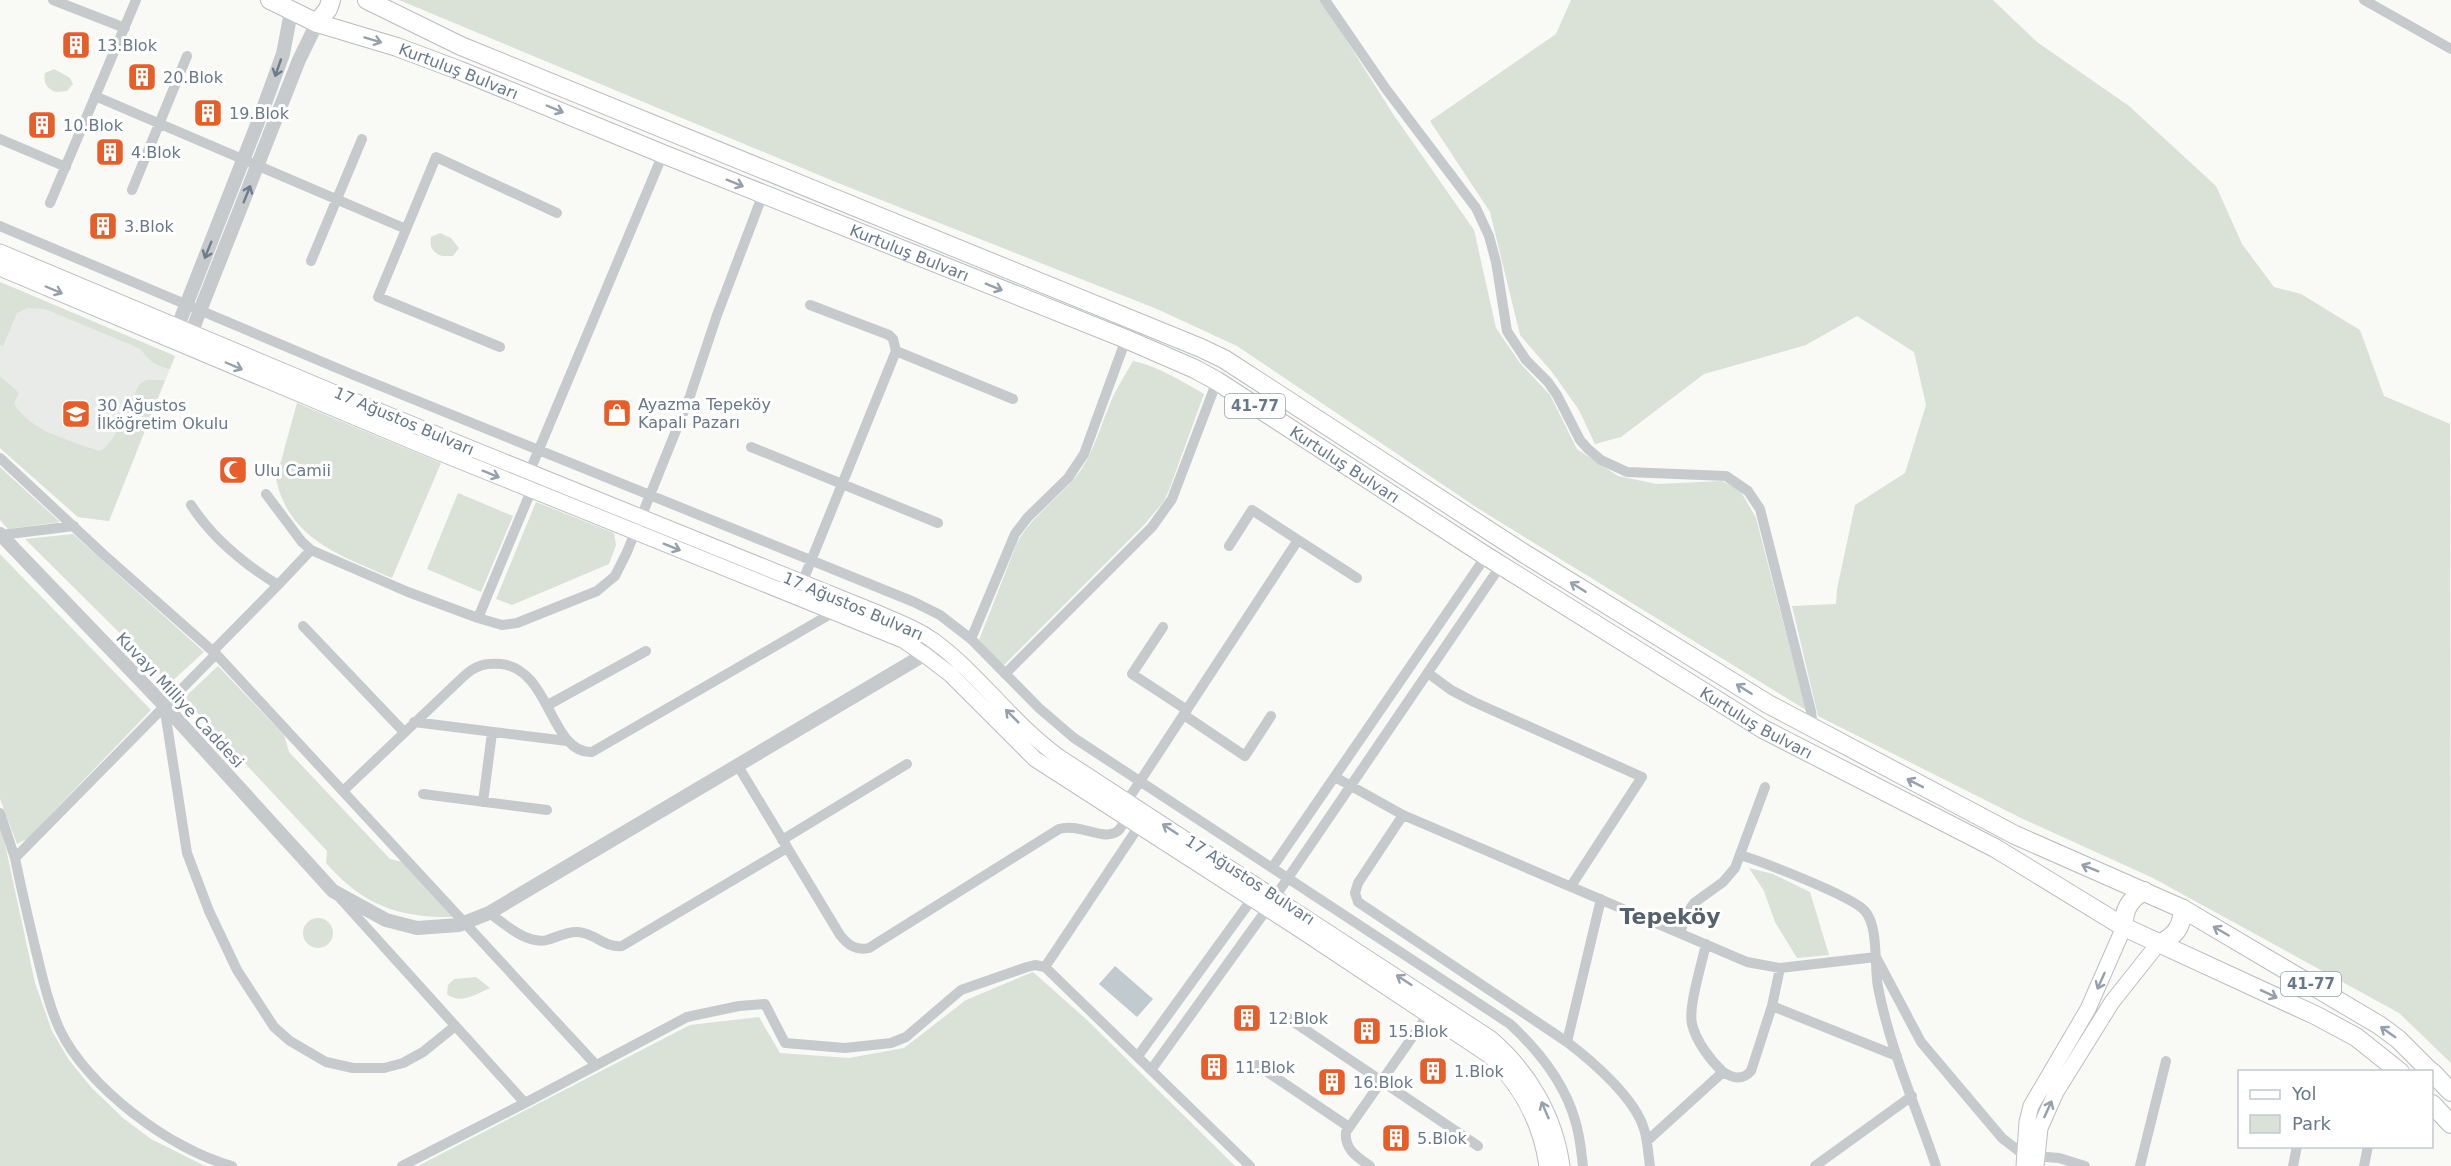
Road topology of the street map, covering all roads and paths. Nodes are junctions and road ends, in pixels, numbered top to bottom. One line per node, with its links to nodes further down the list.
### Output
1 (53, 0): 10 (street)
2 (136, 0): 10 (street)
3 (270, 0): 8 (highway)
4 (331, 0): 9 (highway)
5 (367, 0): 79 (highway, Kurtuluş Bulvarı / 41-77, one-way to 5)
6 (1325, 0): 79 (street)
7 (2364, 0): 11 (street)
8 (291, 6): 9 (highway, Kurtuluş Bulvarı); 18 (street, one-way to 18)
9 (317, 23): 17 (highway, Kurtuluş Bulvarı / 41-77, one-way to 17); 19 (street)
10 (125, 28): 13 (street)
11 (2451, 49)
12 (187, 56): 14 (street)
13 (95, 96): 14 (street); 20 (street)
14 (161, 123): 18 (street); 21 (street)
15 (0, 139): 20 (street)
16 (362, 139): 23 (street)
17 (663, 154): 22 (highway, Kurtuluş Bulvarı / 41-77, one-way to 22); 41 (street)
18 (244, 159): 19 (street); 31 (street, one-way to 31)
19 (258, 165): 23 (street); 33 (street, one-way to 19)
20 (66, 167): 24 (street)
21 (132, 190)
22 (763, 194): 35 (highway, Kurtuluş Bulvarı / 41-77, one-way to 35); 47 (street)
23 (336, 200): 27 (street); 29 (street)
24 (50, 202)
25 (557, 213): 27 (street)
26 (0, 226): 31 (street)
27 (406, 230): 36 (street)
28 (0, 252): 34 (main road, 17 Ağustos Bulvarı)
29 (311, 261)
30 (0, 268): 34 (main road, 17 Ağustos Bulvarı, one-way to 34)
31 (187, 304): 33 (street); 34 (street)
32 (810, 305): 37 (street)
33 (200, 310): 34 (street); 41 (street)
34 (183, 336): 43 (main road, 17 Ağustos Bulvarı); 45 (main road, 17 Ağustos Bulvarı, one-way to 45)
35 (1126, 339): 38 (highway, Kurtuluş Bulvarı / 41-77); 65 (street)
36 (500, 346)
37 (896, 351): 39 (street); 44 (street)
38 (1217, 381): 57 (highway, Kurtuluş Bulvarı / 41-77); 71 (street)
39 (1013, 399)
40 (751, 447): 44 (street)
41 (538, 450): 43 (street); 47 (street)
42 (0, 458): 51 (street)
43 (529, 473): 50 (main road, 17 Ağustos Bulvarı)
44 (842, 484): 49 (street); 56 (street)
45 (531, 491): 50 (main road, 17 Ağustos Bulvarı); 62 (street)
46 (266, 494): 55 (street)
47 (649, 495): 50 (street); 56 (street)
48 (191, 505): 60 (street)
49 (938, 523)
50 (638, 525): 59 (main road, 17 Ağustos Bulvarı); 61 (main road, 17 Ağustos Bulvarı, one-way to 61); 62 (street)
51 (74, 526): 52 (street); 68 (street)
52 (1, 534): 74 (street, Kuvayı Milliye Caddesi)
53 (1298, 540): 54 (street); 58 (street); 76 (street)
54 (1229, 546)
55 (311, 550): 60 (street); 62 (street)
56 (811, 560): 59 (street); 65 (street)
57 (1494, 560): 70 (street); 72 (street); 111 (highway, Kurtuluş Bulvarı / 41-77)
58 (1356, 578)
59 (802, 583): 66 (main road, 17 Ağustos Bulvarı)
60 (278, 585): 68 (street)
61 (834, 612): 69 (main road, 17 Ağustos Bulvarı); 82 (street)
62 (478, 618)
63 (303, 626): 80 (street)
64 (1163, 627): 76 (street)
65 (971, 639): 71 (street)
66 (939, 645): 69 (street, Kuvayı Milliye Caddesi); 91 (main road, 17 Ağustos Bulvarı, one-way to 66)
67 (646, 651): 75 (street)
68 (215, 653): 74 (street); 89 (street)
69 (926, 655): 84 (street, Kuvayı Milliye Caddesi); 96 (main road, 17 Ağustos Bulvarı)
70 (1428, 673): 73 (street); 102 (street)
71 (1005, 674): 86 (street)
72 (1405, 675): 73 (street); 85 (street)
73 (1419, 685): 87 (street)
74 (164, 705): 99 (street); 103 (street, Kuvayı Milliye Caddesi); 121 (street)
75 (548, 705): 78 (street); 82 (street)
76 (1186, 712): 77 (street); 86 (street)
77 (1270, 716)
78 (414, 722): 80 (street); 81 (street)
79 (1813, 730): 104 (highway, Kurtuluş Bulvarı / 41-77, one-way to 79)
80 (404, 732): 89 (street)
81 (492, 733): 82 (street); 92 (street)
82 (567, 741)
83 (907, 764): 97 (street)
84 (738, 766): 97 (street); 109 (street, Kuvayı Milliye Caddesi)
85 (1335, 777): 87 (street); 100 (street)
86 (1140, 782): 91 (street); 100 (street)
87 (1350, 787): 95 (street); 101 (street)
88 (1765, 787): 98 (street)
89 (343, 791): 110 (street)
90 (423, 794): 92 (street)
91 (1127, 801): 96 (street); 107 (main road, 17 Ağustos Bulvarı, one-way to 91)
92 (483, 802): 93 (street)
93 (547, 810)
94 (0, 813): 99 (street)
95 (1402, 815): 102 (street); 122 (street)
96 (1132, 821): 97 (street); 105 (main road, 17 Ağustos Bulvarı); 116 (street)
97 (784, 844): 109 (street)
98 (1740, 855): 112 (street); 115 (street)
99 (15, 858): 145 (street)
100 (1272, 868): 101 (street)
101 (1288, 878): 107 (street); 151 (street)
102 (1571, 886): 106 (street)
103 (333, 891): 110 (street, Kuvayı Milliye Caddesi); 121 (street)
104 (2144, 891): 108 (highway); 111 (highway)
105 (1251, 899): 107 (main road, 17 Ağustos Bulvarı); 123 (street)
106 (1601, 899): 112 (street); 122 (street)
107 (1271, 903): 119 (main road, 17 Ağustos Bulvarı); 128 (street)
108 (2183, 909): 114 (highway); 130 (highway, 41-77, one-way to 108)
109 (489, 913): 110 (street, Kuvayı Milliye Caddesi)
110 (467, 923): 126 (street)
111 (2124, 927): 114 (highway); 144 (main road, one-way to 144)
112 (1680, 933): 113 (street)
113 (1706, 944): 117 (street); 131 (street)
114 (2158, 944): 129 (highway, 41-77, one-way to 129); 144 (main road, one-way to 114)
115 (1876, 957): 117 (street); 124 (street); 144 (street)
116 (1045, 967): 123 (street); 126 (street)
117 (1780, 968): 118 (street)
118 (1772, 1006): 124 (street); 131 (street)
119 (1433, 1008): 133 (street); 149 (main road, 17 Ağustos Bulvarı); 150 (main road, 17 Ağustos Bulvarı, one-way to 119)
120 (1288, 1018): 133 (street)
121 (454, 1027): 136 (street)
122 (1567, 1042): 140 (street)
123 (1138, 1056): 128 (street)
124 (1897, 1056): 135 (street)
125 (2166, 1061): 156 (street)
126 (596, 1065): 136 (street)
127 (1257, 1065): 139 (street)
128 (1151, 1070): 147 (street)
129 (2399, 1070)
130 (2429, 1070)
131 (1723, 1072): 140 (street)
132 (2433, 1074): 134 (highway, 41-77)
133 (1381, 1081): 139 (street); 141 (street)
134 (2451, 1092)
135 (1912, 1096): 153 (street); 154 (street)
136 (525, 1103): 146 (street)
137 (2433, 1105): 138 (highway)
138 (2451, 1124)
139 (1349, 1127): 148 (street)
140 (1647, 1141): 152 (street)
141 (1478, 1146)
142 (2297, 1148): 157 (street)
143 (2368, 1148): 158 (street)
144 (2030, 1161): 155 (street)
145 (231, 1166)
146 (402, 1166)
147 (1250, 1166)
148 (1370, 1166)
149 (1547, 1166)
150 (1562, 1166)
151 (1583, 1166)
152 (1650, 1166)
153 (1815, 1166)
154 (1936, 1166)
155 (2085, 1166)
156 (2140, 1166)
157 (2293, 1166)
158 (2364, 1166)

